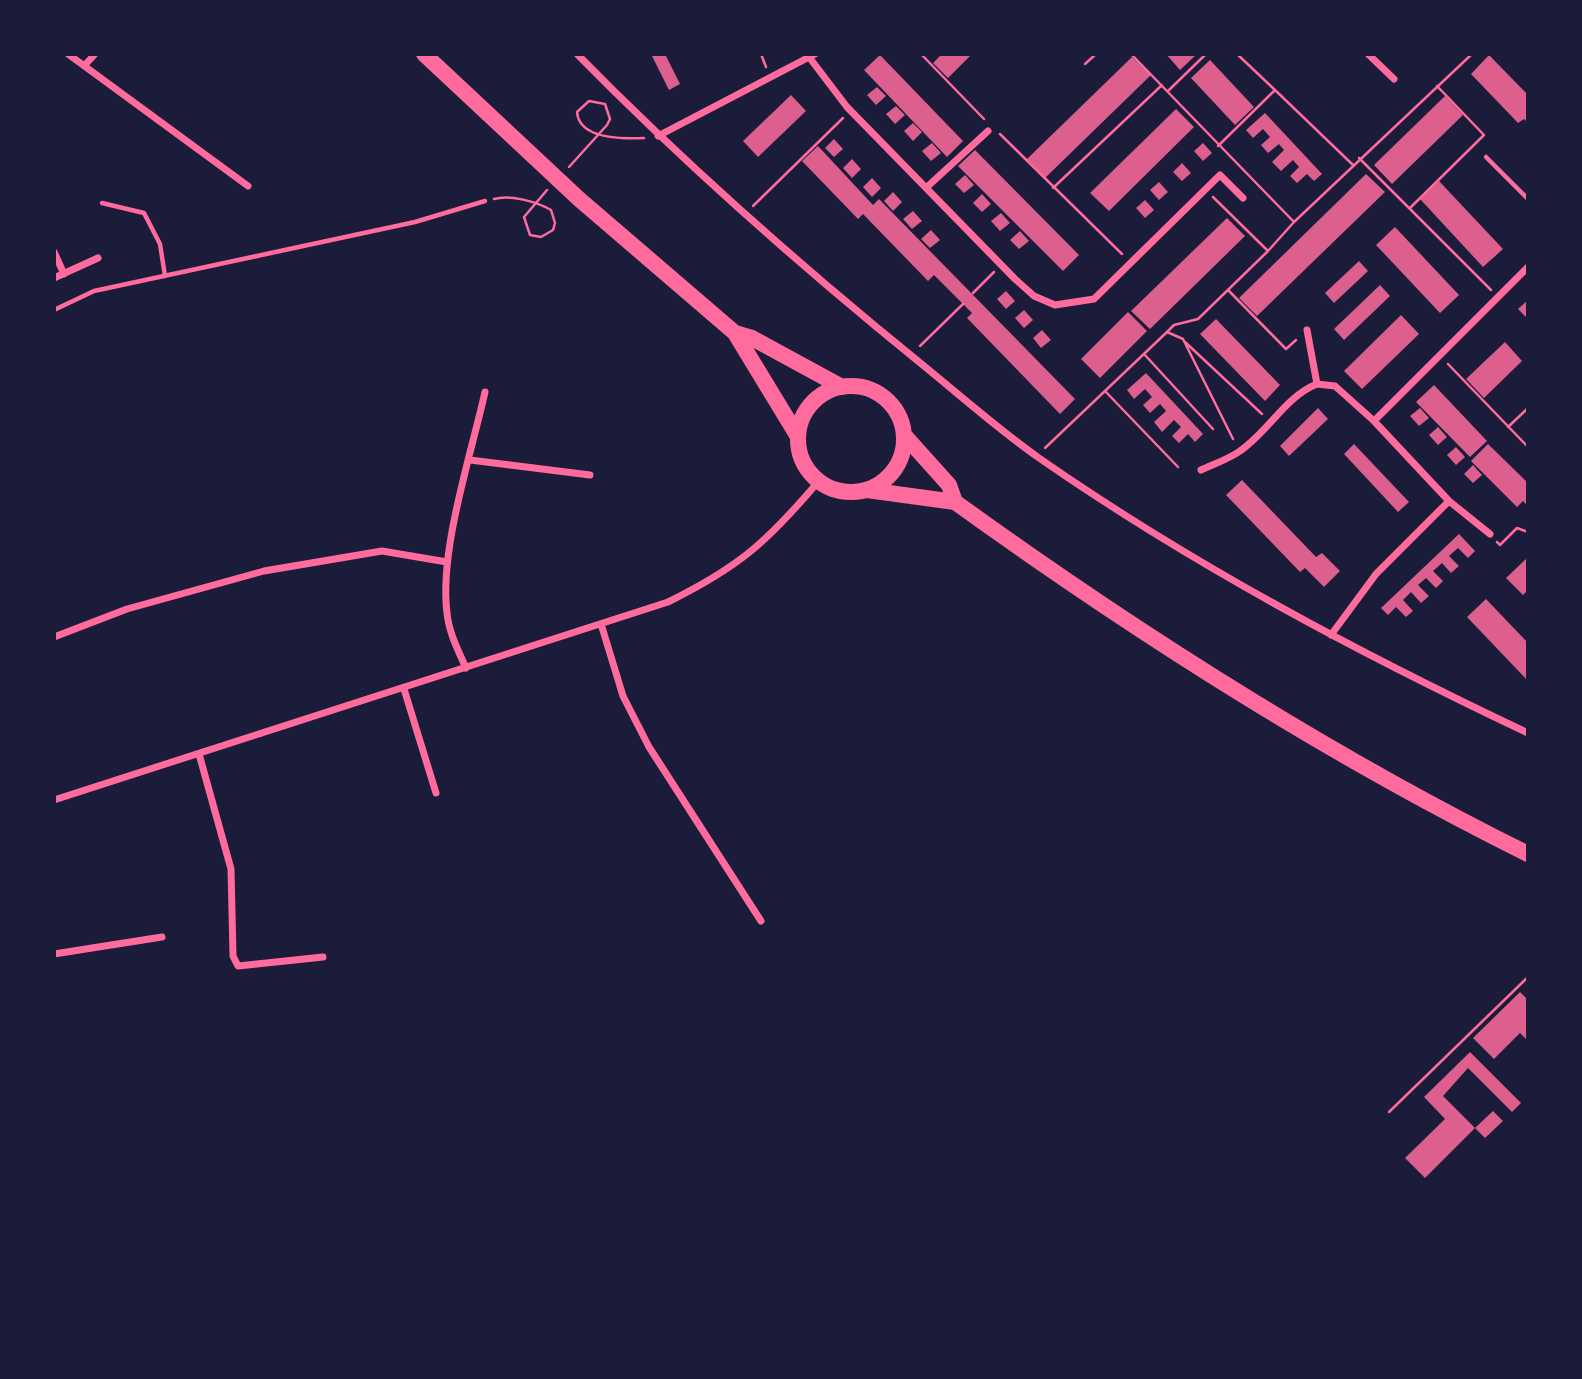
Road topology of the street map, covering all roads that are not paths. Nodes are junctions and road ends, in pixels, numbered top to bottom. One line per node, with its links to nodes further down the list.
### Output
1 (68, 54): 7 (street)
2 (94, 54): 7 (street)
3 (424, 54): 26 (highway)
4 (577, 54): 10 (street)
5 (1368, 54): 8 (street)
6 (812, 56): 10 (street); 13 (street)
7 (84, 66): 12 (street)
8 (1394, 79)
9 (988, 131): 13 (street)
10 (658, 136): 43 (street)
11 (1486, 157): 15 (lane)
12 (248, 186)
13 (927, 187): 14 (street)
14 (1243, 198)
15 (1528, 200)
16 (485, 201): 22 (lane)
17 (102, 203): 22 (lane)
18 (54, 252): 21 (street)
19 (98, 258): 21 (street)
20 (1528, 267): 30 (street)
21 (64, 274): 23 (street)
22 (165, 276): 24 (lane)
23 (54, 278)
24 (54, 310)
25 (1307, 330): 27 (street)
26 (735, 333): 28 (highway); 31 (highway)
27 (1317, 384): 30 (street); 34 (street)
28 (842, 387): 31 (highway); 32 (highway)
29 (485, 392): 33 (street)
30 (1374, 421): 38 (street)
31 (797, 435): 36 (highway)
32 (905, 436): 37 (highway); 39 (highway)
33 (470, 460): 35 (street); 41 (street)
34 (1201, 470)
35 (590, 475)
36 (818, 482): 37 (highway); 42 (street)
37 (867, 490): 39 (highway)
38 (1449, 501): 40 (street); 43 (street)
39 (956, 502): 51 (highway)
40 (1490, 534)
41 (447, 562): 44 (street); 45 (street)
42 (601, 624): 45 (street); 52 (street)
43 (1331, 635): 47 (street)
44 (54, 637)
45 (466, 668): 46 (street)
46 (404, 689): 48 (street); 49 (street)
47 (1528, 733)
48 (199, 754): 50 (street); 55 (street)
49 (436, 793)
50 (54, 800)
51 (1528, 854)
52 (761, 921)
53 (162, 937): 54 (street)
54 (54, 954)
55 (323, 957)

